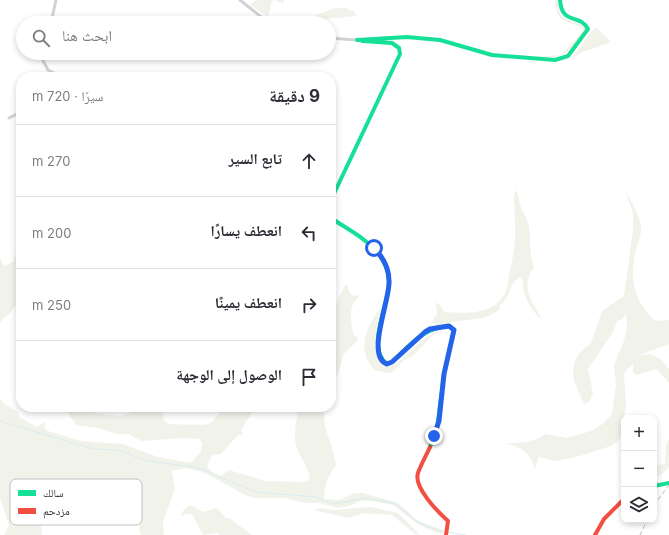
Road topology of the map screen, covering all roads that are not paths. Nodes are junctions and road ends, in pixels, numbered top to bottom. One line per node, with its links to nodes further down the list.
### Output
1 (56, 0): 4 (street)
2 (240, 0): 5 (street)
3 (560, 0): 7 (street)
4 (53, 16)
5 (260, 16)
6 (336, 38): 7 (street)
7 (357, 40): 12 (street)
8 (43, 60): 9 (street)
9 (52, 72)
10 (16, 114): 11 (street)
11 (9, 118)
12 (336, 189)
13 (336, 221): 17 (street)
14 (669, 483): 15 (street)
15 (657, 485)
16 (621, 502): 18 (street)
17 (446, 535)
18 (595, 535)

